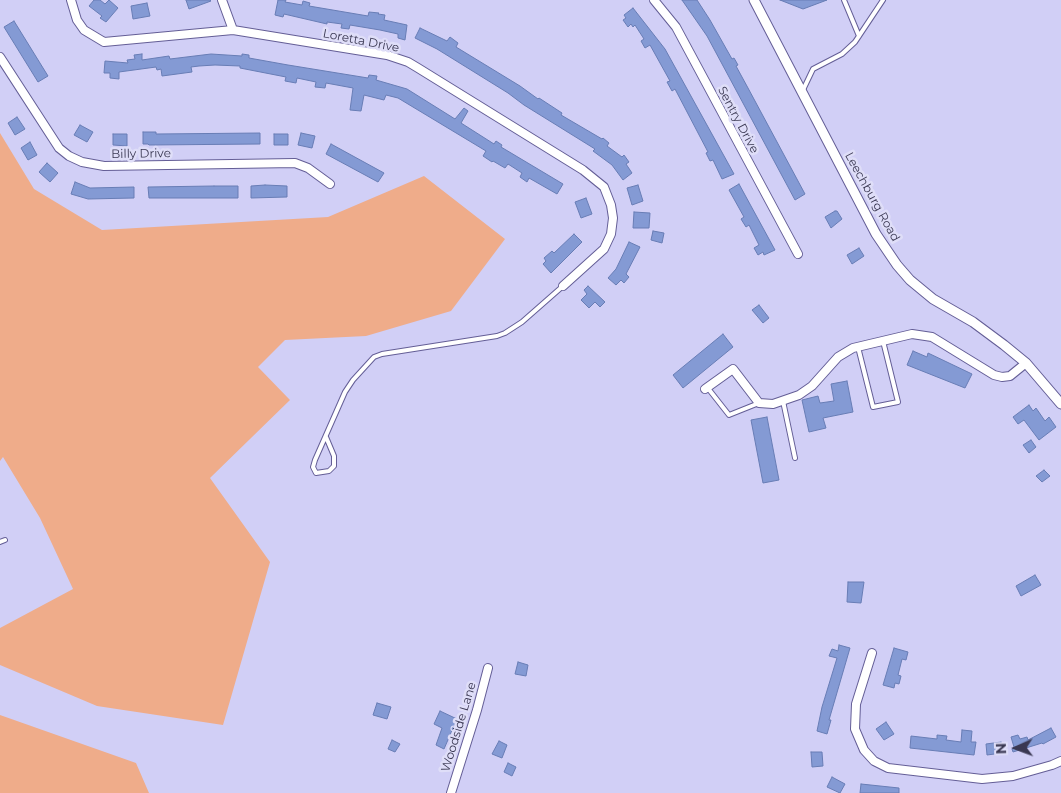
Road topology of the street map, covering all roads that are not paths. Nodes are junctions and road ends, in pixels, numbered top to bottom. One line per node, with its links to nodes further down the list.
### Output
1 (71, 0): 7 (street, Loretta Drive)
2 (222, 0): 7 (street)
3 (654, 0): 12 (street, Sentry Drive)
4 (754, 0): 10 (street, Leechburg Road)
5 (844, 0): 8 (lane)
6 (883, 0): 8 (lane)
7 (233, 30): 13 (street, Loretta Drive)
8 (859, 36): 10 (lane)
9 (0, 57): 11 (street, Billy Drive)
10 (802, 92): 16 (street, Leechburg Road)
11 (330, 184)
12 (798, 254)
13 (563, 286): 21 (lane)
14 (883, 341): 15 (street); 15 (lane); 16 (street)
15 (858, 347): 18 (street)
16 (1026, 363): 20 (street, Leechburg Road)
17 (706, 388): 19 (lane); 19 (street)
18 (783, 400): 19 (street); 22 (lane)
19 (759, 403)
20 (1061, 404)
21 (326, 437): 21 (lane)
22 (795, 458)
23 (872, 653): 25 (street)
24 (488, 668): 26 (street, Woodside Lane)
25 (1061, 761)
26 (451, 793)

